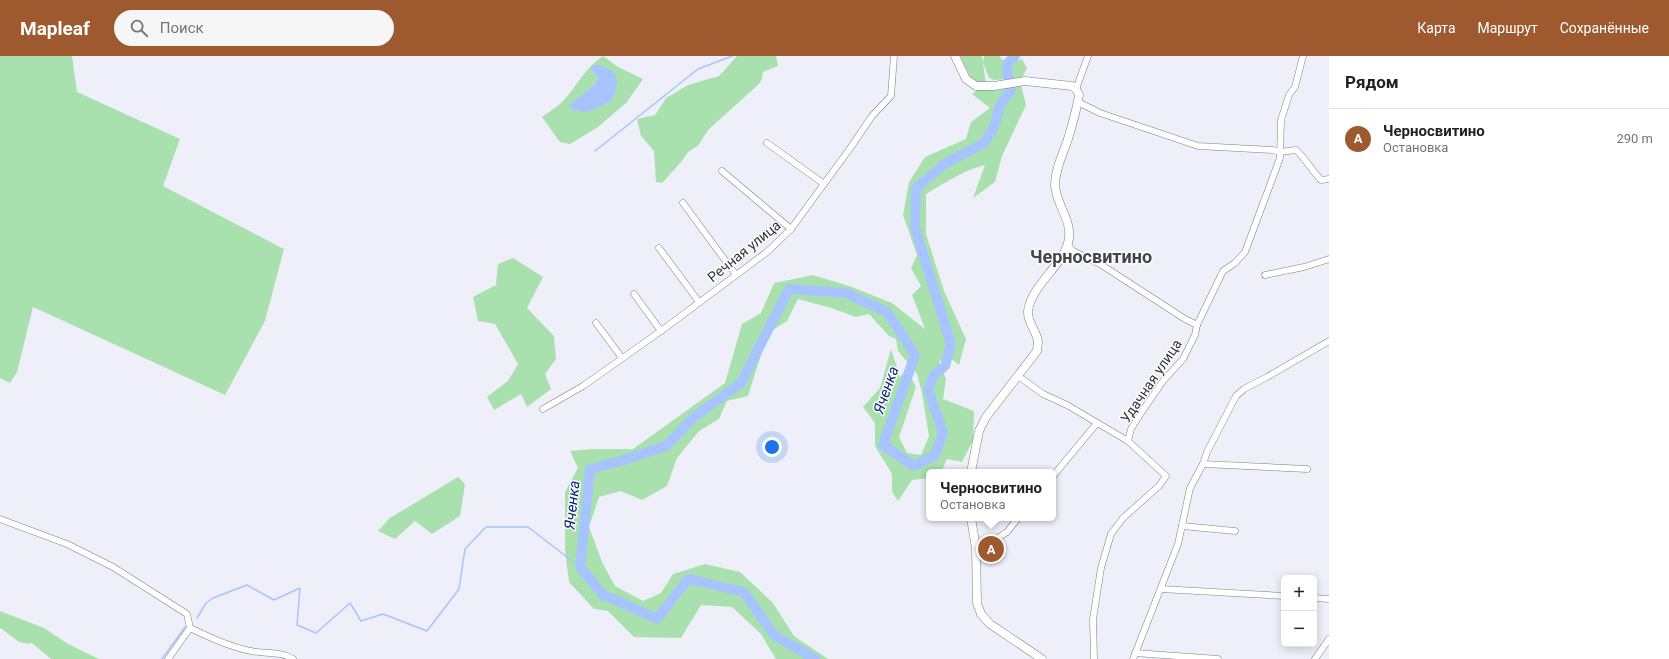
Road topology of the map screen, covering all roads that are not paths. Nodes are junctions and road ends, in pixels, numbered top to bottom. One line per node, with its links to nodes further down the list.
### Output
1 (894, 56): 11 (street, Речная улица)
2 (955, 56): 5 (street)
3 (1088, 56): 5 (street)
4 (1303, 56): 8 (street, Удачная улица)
5 (1076, 89): 6 (street)
6 (1078, 102): 8 (street); 14 (street)
7 (767, 143): 11 (street)
8 (1280, 152): 10 (street); 22 (street, Удачная улица)
9 (722, 171): 13 (street)
10 (1329, 179)
11 (824, 184): 13 (street, Речная улица)
12 (683, 203): 17 (street)
13 (792, 229): 17 (street, Речная улица)
14 (1068, 244): 22 (street); 26 (street)
15 (659, 248): 20 (street)
16 (1329, 259): 18 (street)
17 (736, 274): 20 (street, Речная улица)
18 (1265, 275)
19 (634, 294): 23 (street)
20 (699, 302): 23 (street, Речная улица)
21 (596, 323): 25 (street)
22 (1197, 325): 29 (street, Удачная улица)
23 (661, 331): 25 (street, Речная улица)
24 (1329, 341): 30 (street)
25 (622, 358): 27 (street, Речная улица)
26 (1018, 376): 28 (street); 31 (street)
27 (543, 409)
28 (1097, 423): 29 (street); 33 (street)
29 (1128, 441): 50 (street, Удачная улица)
30 (1203, 464): 32 (street); 37 (street)
31 (972, 469)
32 (1307, 469)
33 (1056, 472)
34 (0, 519): 44 (street)
35 (972, 521): 39 (street)
36 (1016, 521): 39 (street)
37 (1182, 526): 38 (street); 40 (street)
38 (1235, 531)
39 (976, 544): 49 (street)
40 (1161, 589): 41 (street); 46 (street)
41 (1281, 596)
42 (1317, 598): 43 (street)
43 (1329, 600)
44 (190, 628): 47 (street); 48 (street)
45 (1329, 638): 52 (street)
46 (1134, 656): 51 (street)
47 (168, 659)
48 (293, 659)
49 (1042, 659)
50 (1094, 659)
51 (1218, 659)
52 (1315, 659)

